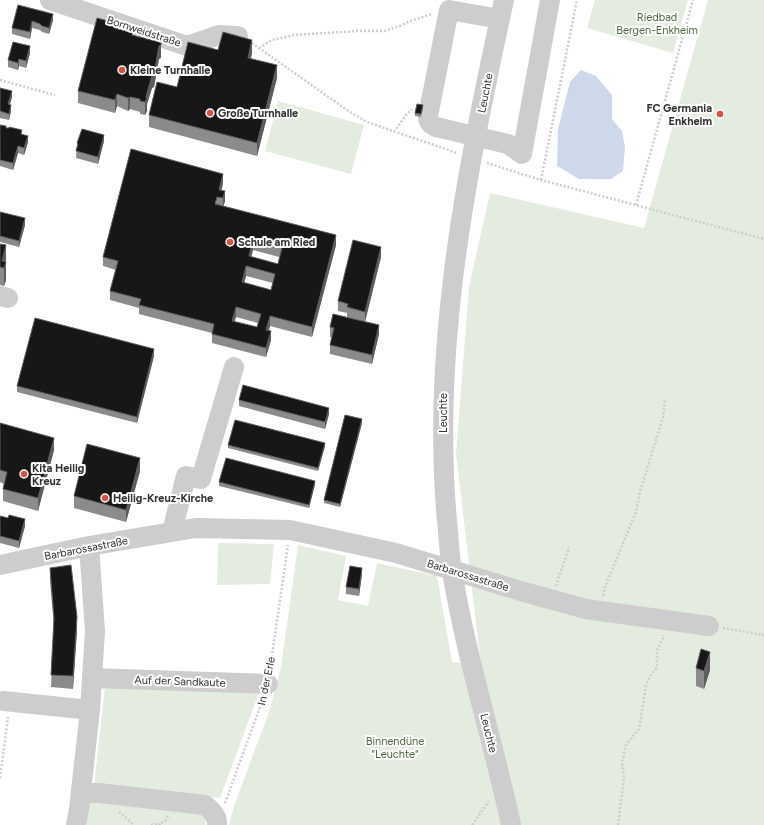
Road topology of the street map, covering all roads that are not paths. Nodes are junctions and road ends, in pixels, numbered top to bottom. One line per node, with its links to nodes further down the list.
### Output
1 (50, 0): 5 (street, Bornweidstraße)
2 (504, 0): 4 (street, Leuchte)
3 (550, 0): 6 (street)
4 (500, 19): 6 (street, Leuchte); 6 (street)
5 (238, 36)
6 (477, 136): 11 (street, Leuchte)
7 (234, 367): 8 (street)
8 (172, 532): 9 (street, Barbarossastraße); 11 (street, Barbarossastraße)
9 (89, 546): 10 (street, Barbarossastraße); 13 (street)
10 (0, 565)
11 (452, 570): 12 (street, Barbarossastraße); 20 (street, Leuchte)
12 (709, 626)
13 (92, 678): 14 (street, Auf der Sandkaute); 16 (street)
14 (268, 684)
15 (7, 702): 16 (street)
16 (90, 710): 17 (street)
17 (81, 791): 18 (street); 19 (street)
18 (221, 816)
19 (76, 825)
20 (511, 825)

